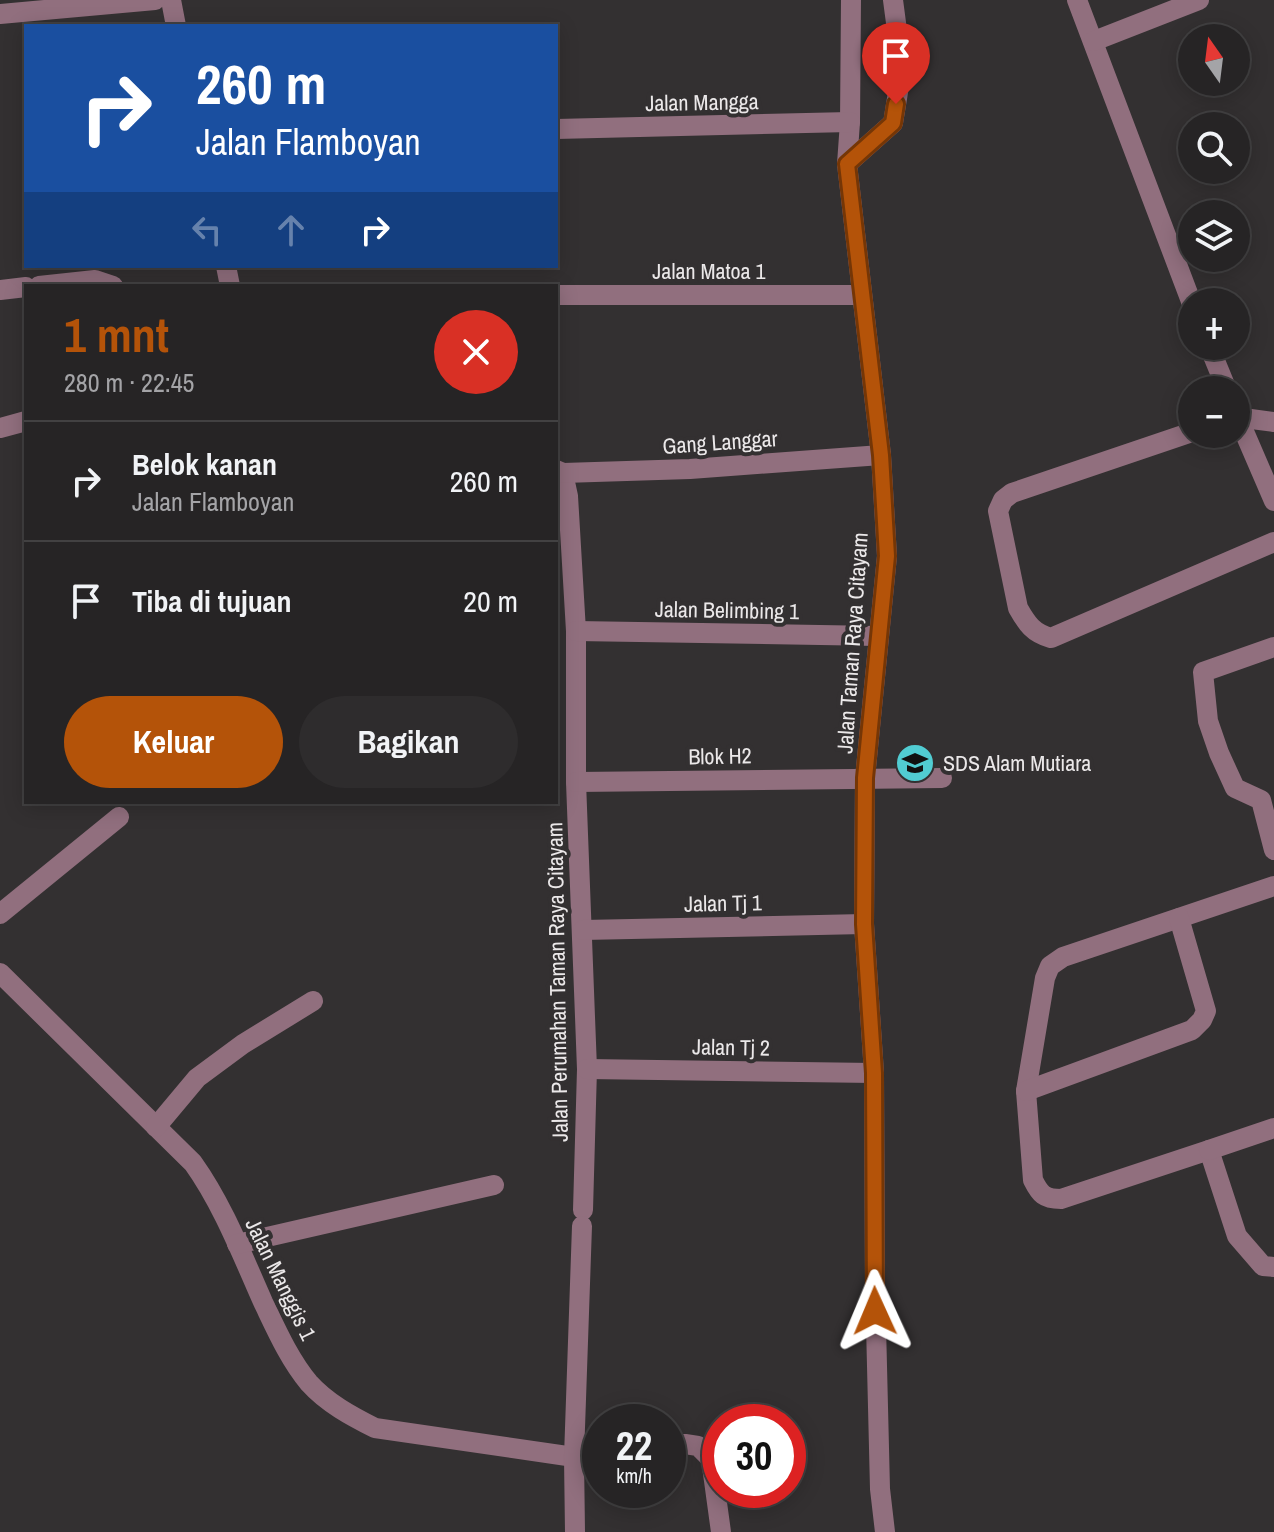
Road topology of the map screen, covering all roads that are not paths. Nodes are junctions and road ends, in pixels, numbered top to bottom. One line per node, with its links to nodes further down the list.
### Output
1 (155, 0): 8 (street)
2 (171, 0): 9 (street)
3 (851, 0): 11 (street, Jalan Taman Raya Citayam)
4 (893, 0): 13 (street)
5 (1077, 0): 10 (street)
6 (1199, 0): 10 (street)
7 (0, 14): 8 (street)
8 (35, 19)
9 (176, 24)
10 (1094, 41): 17 (street)
11 (850, 122): 12 (street, Jalan Mangga); 13 (street, Jalan Taman Raya Citayam)
12 (558, 129)
13 (847, 164): 20 (street, Jalan Taman Raya Citayam)
14 (48, 279): 15 (street)
15 (107, 284)
16 (24, 287): 18 (street)
17 (1186, 288)
18 (0, 290)
19 (558, 295): 20 (street, Jalan Matoa 1)
20 (861, 295): 27 (street, Jalan Taman Raya Citayam)
21 (1250, 418): 23 (street)
22 (24, 422): 24 (street)
23 (1274, 422)
24 (0, 428)
25 (1178, 437): 30 (street)
26 (1250, 447): 29 (street)
27 (881, 455): 28 (street, Gang Langgar); 32 (street, Jalan Taman Raya Citayam)
28 (559, 472): 31 (street, Jalan Perumahan Taman Raya Citayam)
29 (1274, 501)
30 (1274, 542)
31 (576, 631): 32 (street, Jalan Belimbing 1); 36 (street, Jalan Perumahan Taman Raya Citayam)
32 (878, 636): 34 (street, Jalan Taman Raya Citayam)
33 (1274, 647): 37 (street)
34 (865, 778): 35 (street, Blok H2); 36 (street, Blok H2); 43 (street, Jalan Taman Raya Citayam)
35 (942, 778)
36 (576, 782): 44 (street, Jalan Perumahan Taman Raya Citayam)
37 (1267, 798): 39 (street)
38 (119, 817): 41 (street)
39 (1274, 850)
40 (1274, 886): 42 (street)
41 (0, 914)
42 (1179, 918): 49 (street); 49 (street)
43 (864, 924): 44 (street, Jalan Tj 1); 48 (street, Jalan Taman Raya Citayam)
44 (583, 930): 47 (street, Jalan Perumahan Taman Raya Citayam)
45 (0, 973): 50 (street, Jalan Manggis 1)
46 (313, 1001): 50 (street)
47 (587, 1069): 48 (street, Jalan Tj 2); 58 (street, Jalan Perumahan Taman Raya Citayam)
48 (874, 1073): 61 (street, Jalan Taman Raya Citayam)
49 (1026, 1091): 52 (street)
50 (156, 1127): 54 (street, Jalan Manggis 1)
51 (1274, 1128): 52 (street)
52 (1209, 1150): 55 (street)
53 (494, 1185): 54 (street)
54 (237, 1244): 58 (street, Jalan Manggis 1)
55 (1274, 1267)
56 (686, 1444): 60 (street)
57 (582, 1456): 58 (street, Jalan Manggis 1)
58 (574, 1457): 59 (street, Jalan Perumahan Taman Raya Citayam)
59 (575, 1532)
60 (721, 1532)
61 (885, 1532)

